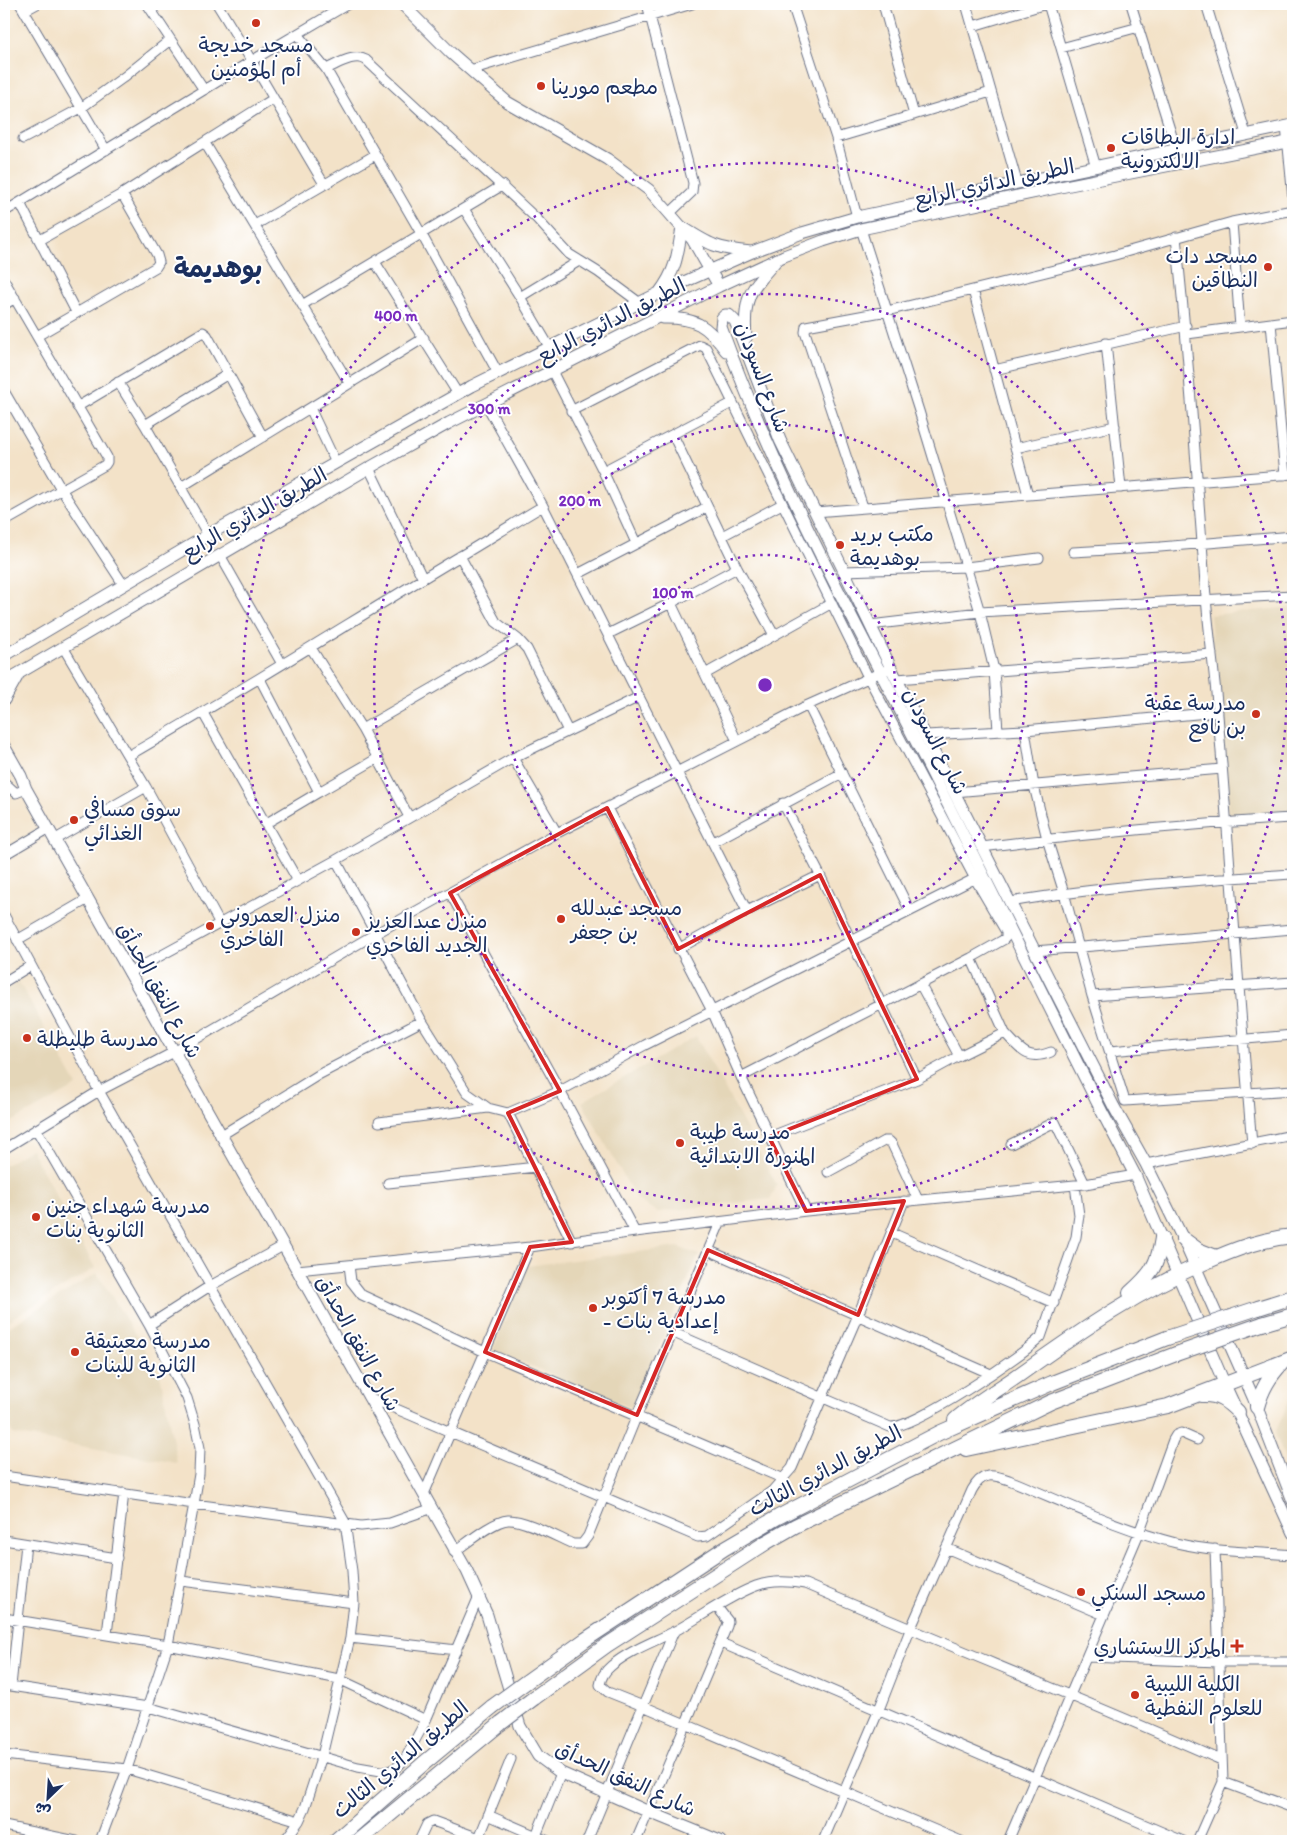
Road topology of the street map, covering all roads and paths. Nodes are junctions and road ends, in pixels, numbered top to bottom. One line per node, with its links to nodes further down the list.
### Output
1 (37, 4): 15 (street)
2 (146, 4): 20 (street)
3 (217, 4): 22 (street)
4 (348, 4): 19 (street)
5 (417, 4): 14 (street)
6 (647, 4): 16 (street)
7 (692, 4): 16 (street)
8 (792, 4): 32 (street)
9 (883, 4): 29 (street)
10 (966, 4): 17 (street)
11 (1047, 4): 17 (street); 21 (street)
12 (1131, 4): 18 (street)
13 (1206, 4): 31 (street)
14 (403, 6): 24 (main road)
15 (22, 7): 28 (street)
16 (650, 15): 24 (street); 49 (street)
17 (973, 26): 26 (street)
18 (1139, 27): 21 (street); 36 (street)
19 (297, 34): 22 (street); 23 (street)
20 (170, 40): 25 (street); 28 (street)
21 (1061, 48): 39 (street)
22 (253, 60): 25 (street); 27 (street)
23 (326, 69): 38 (street); 42 (street)
24 (470, 70): 49 (main road)
25 (204, 90): 37 (street)
26 (992, 92): 29 (street); 40 (street)
27 (273, 99): 35 (street); 41 (street)
28 (81, 108): 33 (street); 37 (street)
29 (914, 116): 32 (street)
30 (1289, 126): 31 (main road, الطريق الدائري الرابع); 34 (street)
31 (1246, 134): 36 (main road, الطريق الدائري الرابع)
32 (836, 138): 50 (street)
33 (22, 139)
34 (1291, 141): 44 (street); 54 (main road, الطريق الدائري الرابع)
35 (204, 143): 43 (street); 52 (street)
36 (1176, 149): 39 (main road, الطريق الدائري الرابع)
37 (106, 150): 45 (street)
38 (375, 155): 41 (street); 55 (street)
39 (1096, 167): 40 (main road, الطريق الدائري الرابع)
40 (1017, 182): 50 (main road, الطريق الدائري الرابع)
41 (324, 184): 52 (street)
42 (502, 185): 46 (street); 60 (street)
43 (122, 194): 57 (street); 73 (street)
44 (1293, 199)
45 (20, 203): 48 (street); 57 (street)
46 (464, 209): 55 (street); 67 (street)
47 (1293, 210): 51 (street)
48 (4, 212)
49 (670, 213): 53 (main road)
50 (857, 217): 58 (main road, الطريق الدائري الرابع)
51 (1232, 222): 56 (street); 77 (street)
52 (255, 225): 71 (street)
53 (682, 227): 58 (main road); 62 (main road); 66 (main road)
54 (861, 229): 59 (main road, الطريق الدائري الرابع); 72 (street)
55 (422, 235): 61 (street); 87 (street)
56 (1176, 237): 65 (street); 78 (street)
57 (40, 240): 73 (street)
58 (752, 252): 62 (main road, الطريق الدائري الرابع)
59 (778, 259): 64 (main road, الطريق الدائري الرابع); 83 (main road)
60 (579, 261): 67 (street); 69 (street)
61 (375, 262): 71 (street); 80 (street)
62 (711, 271): 64 (main road); 66 (main road, الطريق الدائري الرابع)
63 (4, 280): 68 (street)
64 (719, 286): 74 (main road, الطريق الدائري الرابع)
65 (973, 290): 72 (street); 85 (street)
66 (659, 293): 69 (main road, الطريق الدائري الرابع)
67 (520, 297): 82 (street)
68 (15, 298): 70 (street); 79 (street)
69 (640, 303): 82 (main road, الطريق الدائري الرابع)
70 (4, 304)
71 (302, 305): 90 (street)
72 (887, 311): 113 (street); 117 (street)
73 (76, 312): 79 (street)
74 (658, 318): 84 (main road); 86 (main road, الطريق الدائري الرابع)
75 (1293, 320): 76 (street)
76 (1271, 323): 77 (street); 106 (street)
77 (1240, 327): 78 (street)
78 (1186, 330): 81 (street); 107 (street)
79 (36, 336): 95 (street)
80 (424, 338): 90 (street); 92 (street)
81 (1106, 343): 85 (street); 99 (street)
82 (550, 348): 87 (main road, الطريق الدائري الرابع)
83 (747, 355): 84 (main road, شارع السودان); 119 (main road, شارع السودان)
84 (733, 360): 153 (main road, شارع السودان)
85 (994, 370): 102 (street)
86 (552, 371): 94 (main road, الطريق الدائري الرابع); 97 (street)
87 (498, 373): 92 (main road, الطريق الدائري الرابع)
88 (228, 374): 89 (street); 98 (street); 101 (street)
89 (118, 382): 95 (street); 98 (street)
90 (349, 383): 96 (street)
91 (4, 391): 110 (street)
92 (458, 394): 103 (main road, الطريق الدائري الرابع)
93 (732, 403): 97 (street); 100 (street); 114 (street)
94 (486, 404): 104 (main road, الطريق الدائري الرابع); 115 (street)
95 (77, 407): 110 (street)
96 (310, 408): 101 (street); 103 (street)
97 (571, 411): 105 (street)
98 (145, 425): 108 (street)
99 (1114, 426): 102 (street); 109 (street)
100 (673, 435): 105 (street); 116 (street)
101 (263, 437): 108 (street)
102 (1015, 448): 112 (street)
103 (336, 463): 111 (main road, الطريق الدائري الرابع)
104 (368, 468): 118 (main road, الطريق الدائري الرابع); 134 (street)
105 (602, 471): 124 (street)
106 (1289, 474): 107 (street)
107 (1198, 482): 109 (street); 125 (street)
108 (181, 487): 121 (street)
109 (1121, 488): 112 (street)
110 (61, 489): 120 (street); 135 (street)
111 (284, 492): 118 (main road); 121 (main road, الطريق الدائري الرابع)
112 (1028, 495): 113 (street)
113 (947, 502): 117 (street); 130 (street)
114 (782, 504): 122 (street); 139 (street)
115 (543, 506): 128 (street); 133 (street)
116 (707, 507): 122 (street); 124 (street)
117 (863, 507): 119 (street)
118 (294, 511): 127 (main road, الطريق الدائري الرابع)
119 (815, 512): 132 (main road, شارع السودان)
120 (4, 522)
121 (208, 535): 135 (main road, الطريق الدائري الرابع)
122 (722, 536): 131 (street)
123 (1293, 536): 125 (street)
124 (636, 543): 133 (street)
125 (1203, 544): 126 (street); 137 (street)
126 (1073, 552)
127 (220, 555): 145 (main road, الطريق الدائري الرابع); 149 (street)
128 (460, 556): 134 (street); 144 (street)
129 (1039, 558): 130 (street)
130 (966, 567): 132 (street); 140 (street)
131 (737, 568): 138 (street); 143 (street)
132 (844, 571): 141 (main road, شارع السودان)
133 (578, 574): 142 (street)
134 (423, 579): 146 (street)
135 (123, 584): 147 (main road, الطريق الدائري الرابع)
136 (1293, 595): 137 (street)
137 (1207, 600): 140 (street); 148 (street)
138 (671, 603): 142 (street); 154 (street)
139 (832, 603): 143 (street); 155 (street)
140 (980, 612): 141 (street); 151 (street)
141 (870, 625): 150 (main road, شارع السودان)
142 (608, 634): 159 (street)
143 (774, 635): 154 (street)
144 (518, 639): 164 (street); 166 (street)
145 (63, 647): 152 (main road, الطريق الدائري الرابع); 171 (street)
146 (311, 648): 149 (street); 164 (street)
147 (5, 654)
148 (1212, 654): 151 (street); 162 (street)
149 (282, 664): 156 (street)
150 (891, 668): 153 (street); 157 (main road, شارع السودان)
151 (994, 670): 157 (street); 167 (street)
152 (19, 672): 158 (main road, الطريق الدائري الرابع); 160 (main road)
153 (880, 672): 155 (street); 200 (main road, شارع السودان)
154 (705, 674): 169 (street)
155 (868, 677): 161 (street); 200 (street)
156 (260, 679): 163 (street); 182 (street)
157 (897, 679): 168 (main road, شارع السودان)
158 (4, 682)
159 (639, 697): 166 (street); 176 (street)
160 (4, 700)
161 (808, 705): 169 (street); 177 (street)
162 (1218, 712): 165 (street); 175 (street)
163 (203, 713): 171 (street); 189 (street)
164 (362, 729): 173 (street)
165 (1025, 730): 167 (street); 180 (street)
166 (568, 731): 174 (street)
167 (998, 732): 168 (street)
168 (926, 735): 183 (main road, شارع السودان)
169 (737, 741): 176 (street)
170 (4, 746): 179 (main road, شارع النفق الحدأق)
171 (128, 756): 181 (street)
172 (4, 757): 179 (main road, شارع النفق الحدأق)
173 (378, 758): 182 (street); 186 (street)
174 (513, 758): 186 (street); 191 (street)
175 (1222, 769): 180 (street); 188 (street)
176 (677, 771): 185 (street); 194 (street)
177 (842, 774): 184 (street); 208 (street)
178 (4, 782): 179 (street)
179 (24, 786): 190 (main road, شارع النفق الحدأق)
180 (1034, 786): 183 (street); 192 (street)
181 (146, 787): 193 (street); 210 (street)
182 (319, 792): 189 (street)
183 (954, 792): 195 (main road, شارع السودان)
184 (783, 804): 194 (street); 199 (street)
185 (607, 808): 191 (street); 217 (street)
186 (409, 817): 197 (street)
187 (1293, 818): 188 (street)
188 (1226, 822): 192 (street); 201 (street)
189 (265, 824): 202 (street)
190 (48, 829): 193 (main road, شارع النفق الحدأق); 196 (street)
191 (557, 833): 204 (street)
192 (1047, 839): 195 (street); 203 (street)
193 (54, 840): 205 (main road, شارع النفق الحدأق)
194 (713, 842): 207 (street)
195 (982, 846): 206 (main road, شارع السودان)
196 (4, 855)
197 (336, 860): 202 (street); 212 (street)
198 (1293, 874): 201 (street)
199 (820, 875): 207 (street); 215 (street)
200 (978, 877): 208 (street); 219 (street); 234 (main road, شارع السودان)
201 (1230, 878): 203 (street); 213 (street)
202 (298, 881): 210 (street)
203 (1064, 893): 206 (street); 216 (street)
204 (450, 894): 212 (street); 242 (street)
205 (88, 899): 214 (street); 221 (main road, شارع النفق الحدأق)
206 (1010, 902): 218 (main road, شارع السودان)
207 (747, 911): 217 (street)
208 (910, 911): 215 (street)
209 (4, 915): 214 (street)
210 (220, 924): 221 (street)
211 (1293, 929): 213 (street)
212 (375, 934): 229 (street); 236 (street)
213 (1235, 935): 216 (street); 225 (street)
214 (17, 940): 220 (street)
215 (851, 940): 227 (street); 228 (street)
216 (1079, 947): 218 (street); 226 (street)
217 (678, 949): 228 (street)
218 (1035, 951): 231 (main road, شارع السودان)
219 (971, 958): 224 (street); 230 (street)
220 (30, 966): 222 (street); 243 (street)
221 (130, 973): 236 (main road, شارع النفق الحدأق)
222 (4, 982)
223 (1293, 982): 225 (street)
224 (920, 984): 227 (street); 238 (street)
225 (1238, 986): 226 (street); 233 (street)
226 (1092, 996): 235 (street)
227 (880, 1005): 239 (street); 240 (street)
228 (712, 1011): 239 (street); 242 (street)
229 (422, 1020): 245 (street); 250 (street)
230 (1005, 1033): 237 (street); 238 (street)
231 (1078, 1035): 234 (main road); 255 (main road, شارع السودان)
232 (1293, 1035): 233 (street)
233 (1243, 1040): 235 (street); 244 (street)
234 (1066, 1042): 258 (main road, شارع السودان)
235 (1110, 1051): 244 (street)
236 (174, 1052): 243 (street); 250 (main road, شارع النفق الحدأق)
237 (1051, 1052)
238 (960, 1056): 240 (street)
239 (741, 1077): 251 (street)
240 (917, 1079): 251 (street)
241 (1293, 1090): 244 (street)
242 (560, 1091): 246 (street); 266 (street)
243 (99, 1092): 248 (street); 280 (street)
244 (1248, 1094): 253 (street)
245 (488, 1108): 246 (street); 247 (street)
246 (508, 1113): 256 (street)
247 (380, 1122)
248 (36, 1129): 254 (street); 286 (street)
249 (1293, 1135): 253 (street)
250 (220, 1136): 272 (main road, شارع النفق الحدأق)
251 (769, 1137): 264 (street)
252 (1011, 1144): 261 (street)
253 (1252, 1144): 255 (street)
254 (4, 1149)
255 (1146, 1164): 270 (main road, شارع السودان)
256 (536, 1167): 259 (street); 271 (street)
257 (828, 1172): 262 (street)
258 (1135, 1176): 261 (street); 269 (main road, شارع السودان)
259 (388, 1183)
260 (1075, 1184): 261 (street); 262 (street); 282 (street)
261 (1085, 1184)
262 (918, 1200): 263 (street)
263 (904, 1201): 264 (street); 267 (street)
264 (806, 1211): 265 (street)
265 (720, 1223): 266 (street); 274 (street)
266 (635, 1232): 271 (street)
267 (892, 1233): 282 (street); 284 (street)
268 (1293, 1236): 275 (highway)
269 (1162, 1238): 279 (main road, شارع السودان); 283 (highway)
270 (1183, 1239): 275 (highway); 277 (main road, شارع السودان)
271 (572, 1242): 273 (street)
272 (283, 1246): 278 (main road, شارع النفق الحدأق); 280 (street)
273 (530, 1247): 276 (street); 288 (street)
274 (708, 1250): 284 (street); 287 (street)
275 (1216, 1257): 277 (highway)
276 (349, 1265): 278 (street); 288 (street)
277 (1195, 1266): 279 (highway); 291 (main road, شارع السودان)
278 (297, 1270): 294 (main road, شارع النفق الحدأق)
279 (1178, 1274): 283 (highway); 292 (main road, شارع السودان)
280 (210, 1286): 286 (street); 311 (street)
281 (1293, 1297): 300 (highway, الطريق الدائري الثالث, bridge)
282 (1054, 1303): 290 (street)
283 (1109, 1312): 300 (highway)
284 (858, 1315): 290 (street); 295 (street)
285 (1293, 1315): 302 (highway, الطريق الدائري الثالث, bridge)
286 (149, 1325): 309 (street)
287 (674, 1333): 295 (street); 298 (street)
288 (485, 1352): 298 (street); 299 (street)
289 (1288, 1360): 291 (highway); 296 (highway)
290 (992, 1374): 295 (street)
291 (1244, 1376): 292 (highway); 296 (main road, شارع السودان)
292 (1225, 1385): 293 (highway); 297 (main road, شارع السودان)
293 (1194, 1396): 297 (highway); 302 (highway)
294 (368, 1397): 299 (street); 306 (main road, شارع النفق الحدأق)
295 (823, 1398): 304 (street)
296 (1257, 1407): 308 (main road, شارع السودان)
297 (1238, 1412): 313 (main road, شارع السودان)
298 (637, 1415): 304 (street); 307 (street)
299 (451, 1432): 306 (street); 307 (street)
300 (939, 1433): 363 (highway, الطريق الدائري الثالث, bridge)
301 (1197, 1440): 312 (street)
302 (946, 1454): 367 (highway, الطريق الدائري الثالث, bridge)
303 (4, 1476): 305 (street)
304 (784, 1479): 307 (street)
305 (124, 1492): 309 (street); 320 (street)
306 (424, 1494): 310 (main road, شارع النفق الحدأق)
307 (603, 1498): 318 (street)
308 (1293, 1501)
309 (194, 1504): 311 (street); 321 (street)
310 (430, 1509): 311 (street); 318 (main road, شارع النفق الحدأق)
311 (345, 1522): 323 (street)
312 (1139, 1532): 316 (street); 317 (street); 325 (street)
313 (1293, 1533)
314 (4, 1540): 315 (street)
315 (26, 1544): 320 (street); 327 (street)
316 (946, 1548): 325 (street); 328 (street)
317 (1215, 1549): 319 (street); 336 (street)
318 (454, 1552): 322 (main road, شارع النفق الحدأق)
319 (1293, 1555)
320 (117, 1558): 330 (street)
321 (181, 1581): 323 (street); 333 (street)
322 (479, 1596): 334 (street); 351 (main road, شارع النفق الحدأق)
323 (354, 1603): 331 (street)
324 (717, 1607): 328 (street); 329 (street); 332 (street)
325 (1104, 1615): 335 (street)
326 (4, 1618): 327 (street)
327 (17, 1620): 330 (street); 339 (street)
328 (910, 1630): 340 (street); 343 (street)
329 (674, 1631): 341 (street); 341 (street)
330 (107, 1634): 333 (street)
331 (350, 1638): 334 (street); 338 (street)
332 (721, 1643): 343 (street); 345 (street)
333 (168, 1645): 338 (street); 342 (street)
334 (457, 1650): 344 (street)
335 (1087, 1657): 336 (street); 340 (street)
336 (1218, 1662): 337 (street); 349 (street)
337 (1293, 1662)
338 (339, 1679): 344 (street); 347 (street)
339 (7, 1686): 342 (street)
340 (1070, 1696): 349 (street); 352 (street)
341 (643, 1706): 345 (street); 355 (street)
342 (148, 1707): 347 (street); 350 (street)
343 (878, 1712): 352 (street); 354 (street)
344 (426, 1720): 347 (street)
345 (686, 1725): 354 (street); 357 (street)
346 (4, 1756): 350 (street)
347 (322, 1756): 359 (street)
348 (511, 1758): 358 (street)
349 (1221, 1760): 353 (street)
350 (127, 1769): 359 (street); 365 (street)
351 (561, 1772): 355 (main road, شارع النفق الحدأق); 361 (street)
352 (1036, 1778): 375 (street); 376 (street)
353 (1223, 1782): 356 (street); 377 (street)
354 (844, 1791): 373 (street); 374 (street)
355 (606, 1794): 357 (main road, شارع النفق الحدأق); 370 (street)
356 (1293, 1808)
357 (649, 1812): 371 (street); 372 (main road, شارع النفق الحدأق)
358 (488, 1815): 361 (street); 362 (street)
359 (299, 1822): 366 (street)
360 (4, 1826): 364 (street)
361 (536, 1836): 369 (street)
362 (478, 1839): 368 (street)
363 (335, 1840)
364 (76, 1841)
365 (100, 1841)
366 (282, 1841)
367 (358, 1841)
368 (419, 1841)
369 (548, 1841)
370 (587, 1841)
371 (636, 1841)
372 (720, 1841)
373 (823, 1841)
374 (961, 1841)
375 (1008, 1841)
376 (1183, 1841)
377 (1196, 1841)

